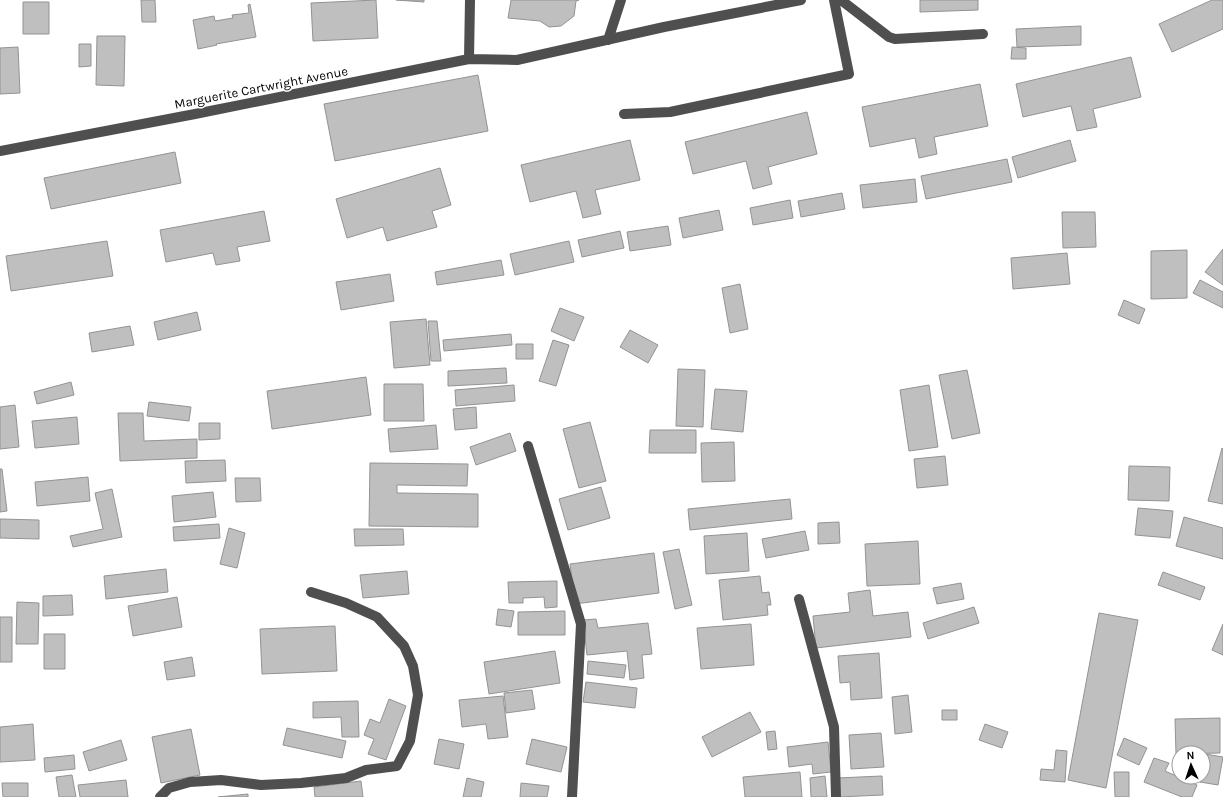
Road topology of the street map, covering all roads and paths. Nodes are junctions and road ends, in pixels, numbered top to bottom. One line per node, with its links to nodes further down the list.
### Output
1 (470, 0): 8 (street)
2 (621, 0): 7 (street)
3 (801, 0): 7 (street, Marguerite Cartwright Avenue)
4 (834, 0): 9 (street)
5 (841, 0): 6 (street)
6 (983, 34)
7 (608, 40): 8 (street, Marguerite Cartwright Avenue)
8 (470, 59): 10 (street, Marguerite Cartwright Avenue)
9 (624, 114)
10 (0, 151)
11 (528, 446): 15 (street)
12 (311, 592): 14 (street)
13 (798, 599): 16 (street)
14 (160, 797)
15 (572, 797)
16 (836, 797)

